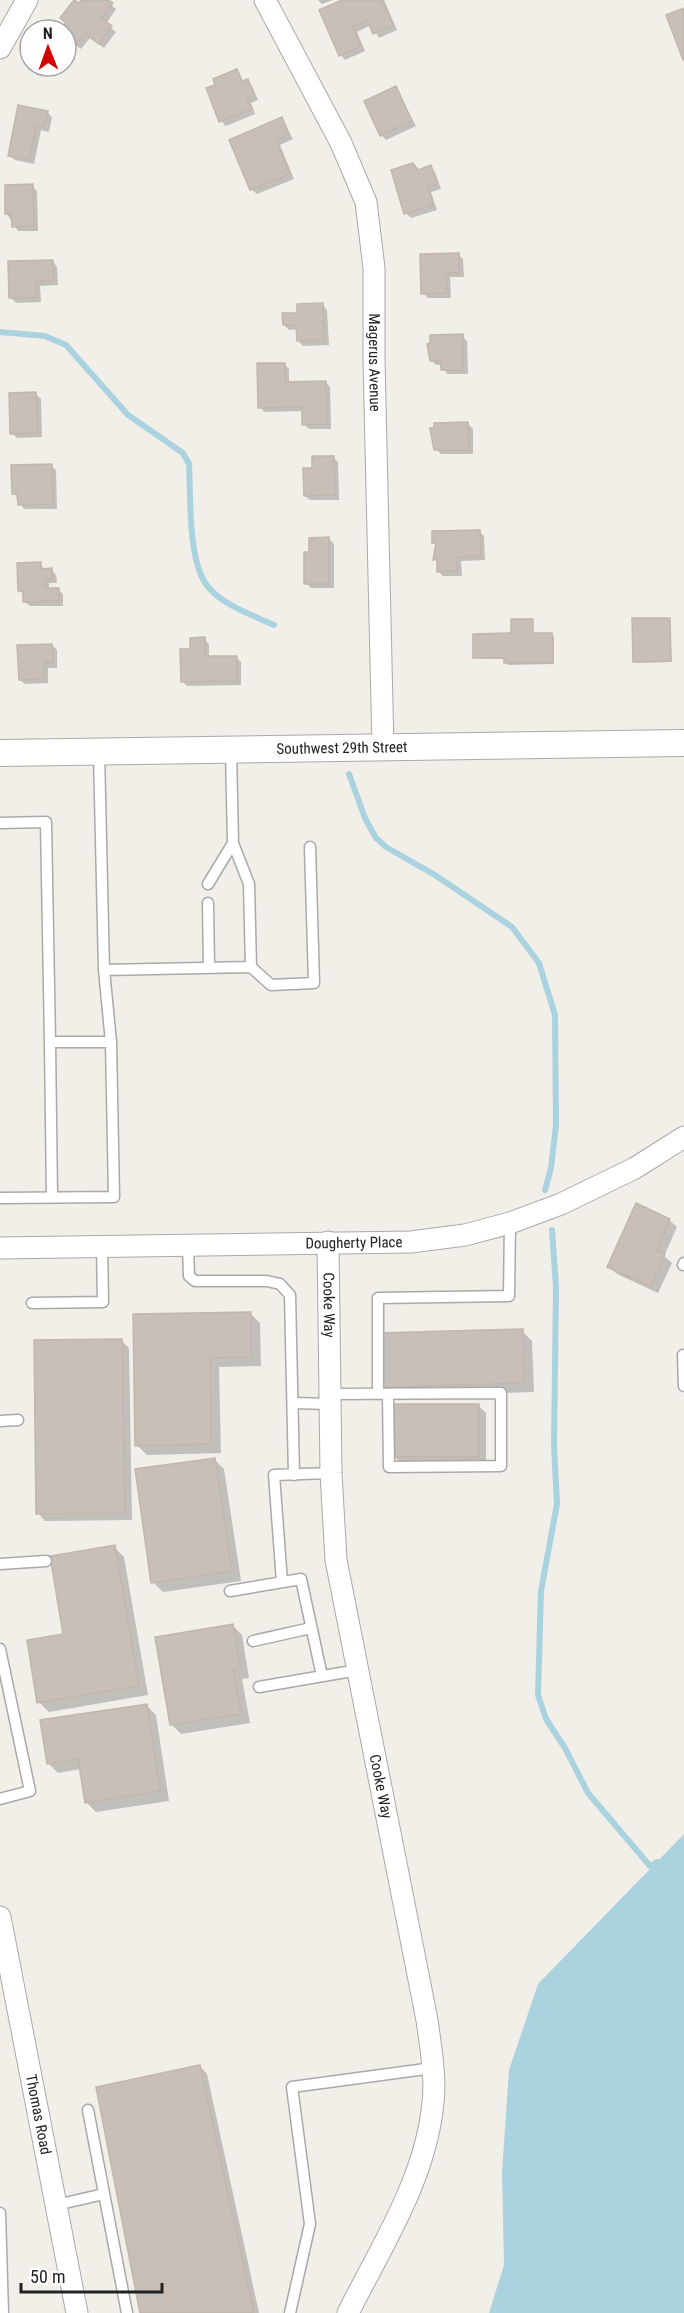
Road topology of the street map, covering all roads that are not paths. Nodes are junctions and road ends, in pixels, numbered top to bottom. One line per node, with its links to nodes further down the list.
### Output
1 (27, 0): 3 (street)
2 (265, 0): 5 (street, Magerus Avenue)
3 (0, 48)
4 (684, 743): 5 (street, Southwest 29th Street)
5 (383, 749): 6 (street, Southwest 29th Street)
6 (231, 751): 7 (street, Southwest 29th Street); 10 (lane)
7 (99, 752): 8 (street, Southwest 29th Street); 16 (lane)
8 (0, 753)
9 (0, 823): 17 (lane)
10 (233, 843): 12 (lane); 14 (lane)
11 (309, 847): 14 (lane)
12 (208, 884)
13 (208, 903): 15 (lane)
14 (251, 967): 15 (lane)
15 (209, 968): 16 (lane)
16 (104, 970): 18 (lane)
17 (50, 1042): 18 (lane); 21 (lane)
18 (111, 1042): 21 (lane)
19 (684, 1137): 22 (street, Dougherty Place)
20 (0, 1198): 21 (lane)
21 (52, 1198)
22 (510, 1223): 23 (street, Dougherty Place); 30 (lane)
23 (328, 1242): 24 (street, Dougherty Place); 31 (street, Cooke Way)
24 (188, 1245): 25 (street, Dougherty Place); 32 (lane)
25 (102, 1246): 26 (street, Dougherty Place); 27 (lane)
26 (0, 1248)
27 (32, 1303)
28 (683, 1355): 29 (lane)
29 (684, 1386)
30 (383, 1394): 30 (lane); 31 (lane)
31 (330, 1399): 32 (lane); 35 (street, Cooke Way)
32 (293, 1403): 36 (lane)
33 (18, 1420): 34 (lane)
34 (0, 1421)
35 (331, 1473): 36 (lane); 44 (street, Cooke Way)
36 (294, 1474): 39 (lane)
37 (46, 1561): 38 (lane)
38 (0, 1564)
39 (282, 1582): 40 (lane); 41 (lane)
40 (230, 1591)
41 (311, 1628): 42 (lane); 45 (lane)
42 (253, 1641)
43 (0, 1650): 47 (lane)
44 (358, 1670): 45 (lane); 50 (street, Cooke Way)
45 (322, 1676): 46 (lane)
46 (259, 1686)
47 (0, 1799)
48 (0, 1917): 49 (street, Thomas Road)
49 (2, 1943): 53 (street, Thomas Road)
50 (433, 2068): 58 (lane); 59 (street, Cooke Way)
51 (88, 2110): 52 (lane)
52 (104, 2194): 53 (lane); 57 (lane)
53 (56, 2205): 56 (street, Thomas Road)
54 (0, 2213): 55 (lane)
55 (3, 2313)
56 (76, 2313)
57 (127, 2313)
58 (290, 2313)
59 (348, 2313)

